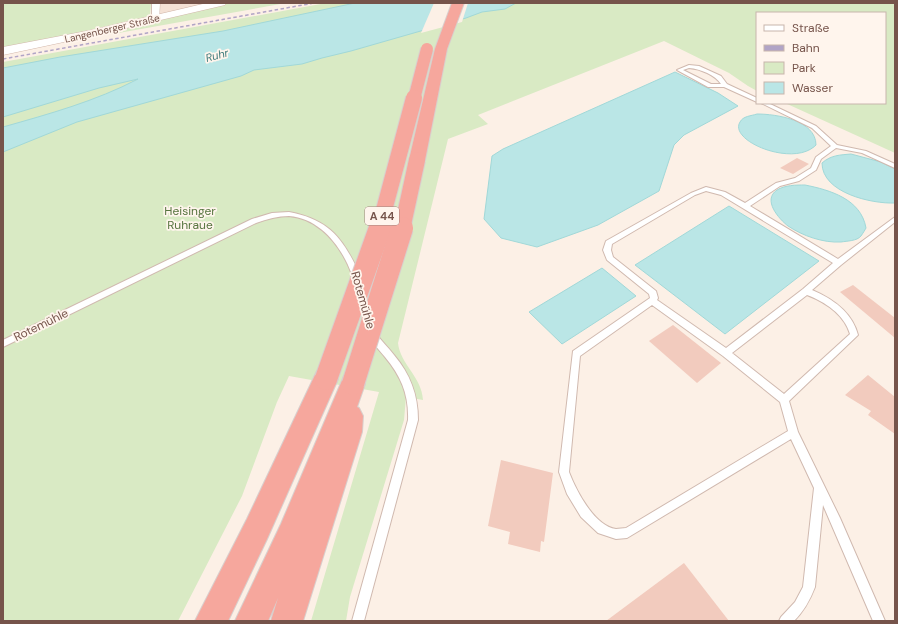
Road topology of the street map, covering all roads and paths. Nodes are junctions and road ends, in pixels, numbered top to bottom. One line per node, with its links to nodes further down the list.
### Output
1 (156, 3): 4 (street)
2 (221, 3): 4 (main road, Langenberger Straße)
3 (458, 3): 21 (highway, A 44, bridge)
4 (156, 18): 6 (main road, Langenberger Straße)
5 (431, 37): 25 (highway, A 44, bridge)
6 (3, 51)
7 (725, 84): 7 (lane); 8 (lane)
8 (756, 100)
9 (766, 104): 10 (lane)
10 (835, 146): 11 (lane); 12 (lane)
11 (895, 166)
12 (746, 206): 14 (lane); 17 (lane)
13 (895, 219): 14 (lane)
14 (838, 263): 15 (lane)
15 (806, 291): 20 (lane); 22 (lane)
16 (363, 302): 19 (lane, Rotemühle)
17 (652, 302): 20 (lane); 23 (lane)
18 (366, 315): 28 (lane, Rotemühle)
19 (3, 344)
20 (726, 353): 22 (lane)
21 (353, 384): 26 (highway, A 44); 27 (highway)
22 (784, 400): 23 (lane)
23 (794, 433): 24 (lane)
24 (819, 488): 29 (lane); 30 (lane)
25 (211, 621)
26 (251, 621)
27 (287, 621)
28 (358, 621)
29 (785, 621)
30 (879, 621)

